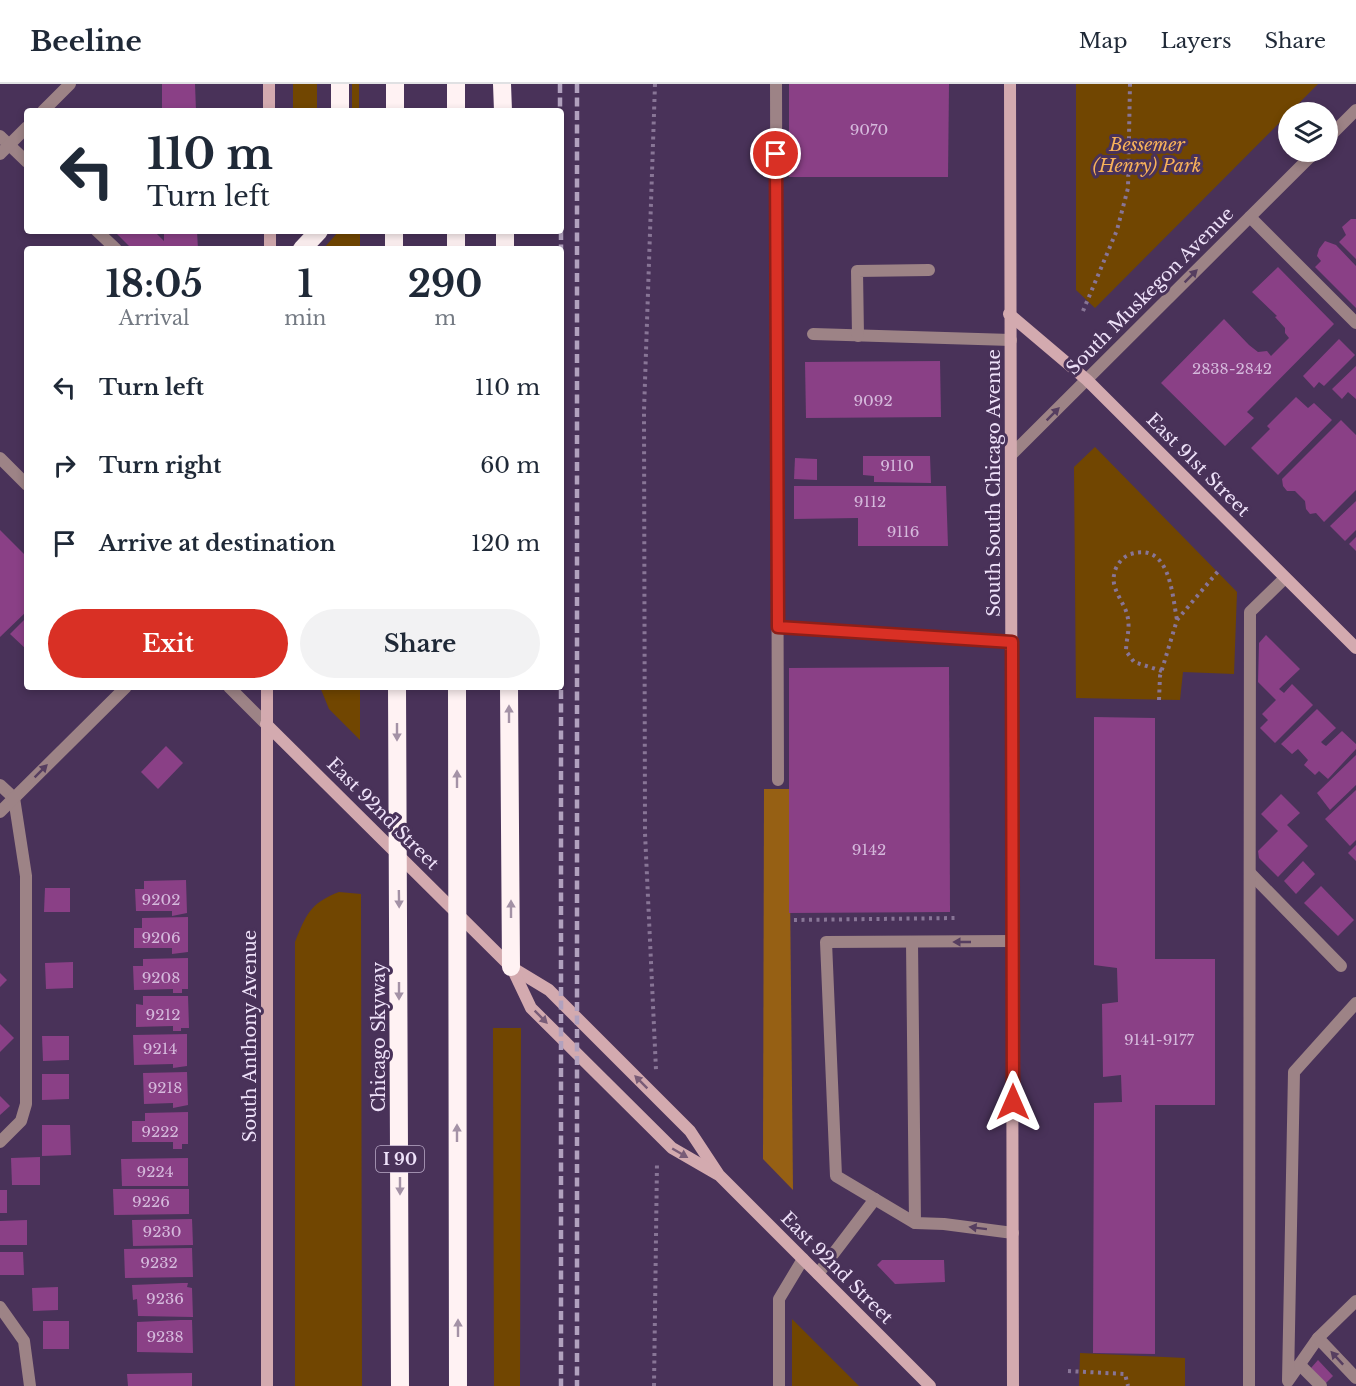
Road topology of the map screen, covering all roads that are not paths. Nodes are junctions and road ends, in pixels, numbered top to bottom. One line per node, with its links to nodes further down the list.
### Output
1 (70, 84): 9 (street)
2 (269, 84): 10 (street)
3 (340, 84): 11 (highway)
4 (395, 84): 12 (highway)
5 (456, 84): 13 (highway)
6 (502, 84): 14 (highway)
7 (776, 84): 37 (street)
8 (1010, 84): 27 (street, South South Chicago Avenue)
9 (46, 108)
10 (269, 108)
11 (340, 108)
12 (395, 108)
13 (456, 108)
14 (503, 108)
15 (1356, 110): 16 (street)
16 (1338, 128)
17 (24, 129): 18 (street)
18 (3, 145): 19 (street)
19 (24, 160)
20 (1304, 162): 21 (street, South Muskegon Avenue)
21 (1250, 217): 28 (street); 32 (street, South Muskegon Avenue, one-way to 21)
22 (100, 234): 24 (street)
23 (316, 234): 25 (highway)
24 (113, 246)
25 (305, 246)
26 (929, 270): 30 (street)
27 (1009, 315): 31 (street, South South Chicago Avenue); 32 (street, East 91st Street)
28 (1356, 323)
29 (813, 334): 30 (street)
30 (858, 336): 31 (street)
31 (1011, 340): 33 (street, South South Chicago Avenue)
32 (1087, 380): 33 (street, South Muskegon Avenue, one-way to 32); 36 (street, East 91st Street)
33 (1011, 455): 38 (street, South South Chicago Avenue)
34 (0, 458): 35 (street)
35 (24, 482)
36 (1285, 578): 39 (street, East 91st Street); 51 (street)
37 (778, 627): 38 (street); 47 (street)
38 (1012, 642): 53 (street, South South Chicago Avenue)
39 (1356, 648)
40 (123, 690): 49 (street, one-way to 40)
41 (232, 690): 46 (street, East 92nd Street)
42 (267, 690): 46 (street, South Anthony Avenue)
43 (397, 690): 71 (highway, Chicago Skyway / I 90, one-way to 71)
44 (457, 690): 72 (highway, one-way to 44)
45 (509, 690): 55 (highway, one-way to 45)
46 (266, 724): 55 (street, East 92nd Street); 70 (street, South Anthony Avenue)
47 (778, 780)
48 (0, 784): 49 (street)
49 (14, 798): 50 (street); 57 (street)
50 (0, 812)
51 (1250, 873): 54 (street); 76 (street)
52 (912, 942): 53 (street, one-way to 52); 59 (street); 60 (street)
53 (1012, 942): 61 (street, South South Chicago Avenue)
54 (1341, 966)
55 (511, 967): 58 (street, East 92nd Street, one-way to 55); 58 (street, East 92nd Street, one-way to 58)
56 (1356, 1003): 67 (street)
57 (0, 1142)
58 (719, 1174): 62 (street, East 92nd Street)
59 (875, 1199): 60 (street); 63 (street)
60 (915, 1223): 61 (street, one-way to 60)
61 (1013, 1233): 75 (street, South South Chicago Avenue)
62 (803, 1259): 63 (street, East 92nd Street); 73 (street)
63 (818, 1274): 74 (street, East 92nd Street)
64 (1356, 1301): 66 (street)
65 (0, 1307): 69 (street)
66 (1318, 1338): 67 (street); 68 (street, one-way to 66)
67 (1300, 1365): 77 (street)
68 (1356, 1378)
69 (30, 1386)
70 (267, 1386)
71 (400, 1386)
72 (458, 1386)
73 (779, 1386)
74 (930, 1386)
75 (1013, 1386)
76 (1249, 1386)
77 (1321, 1386)

